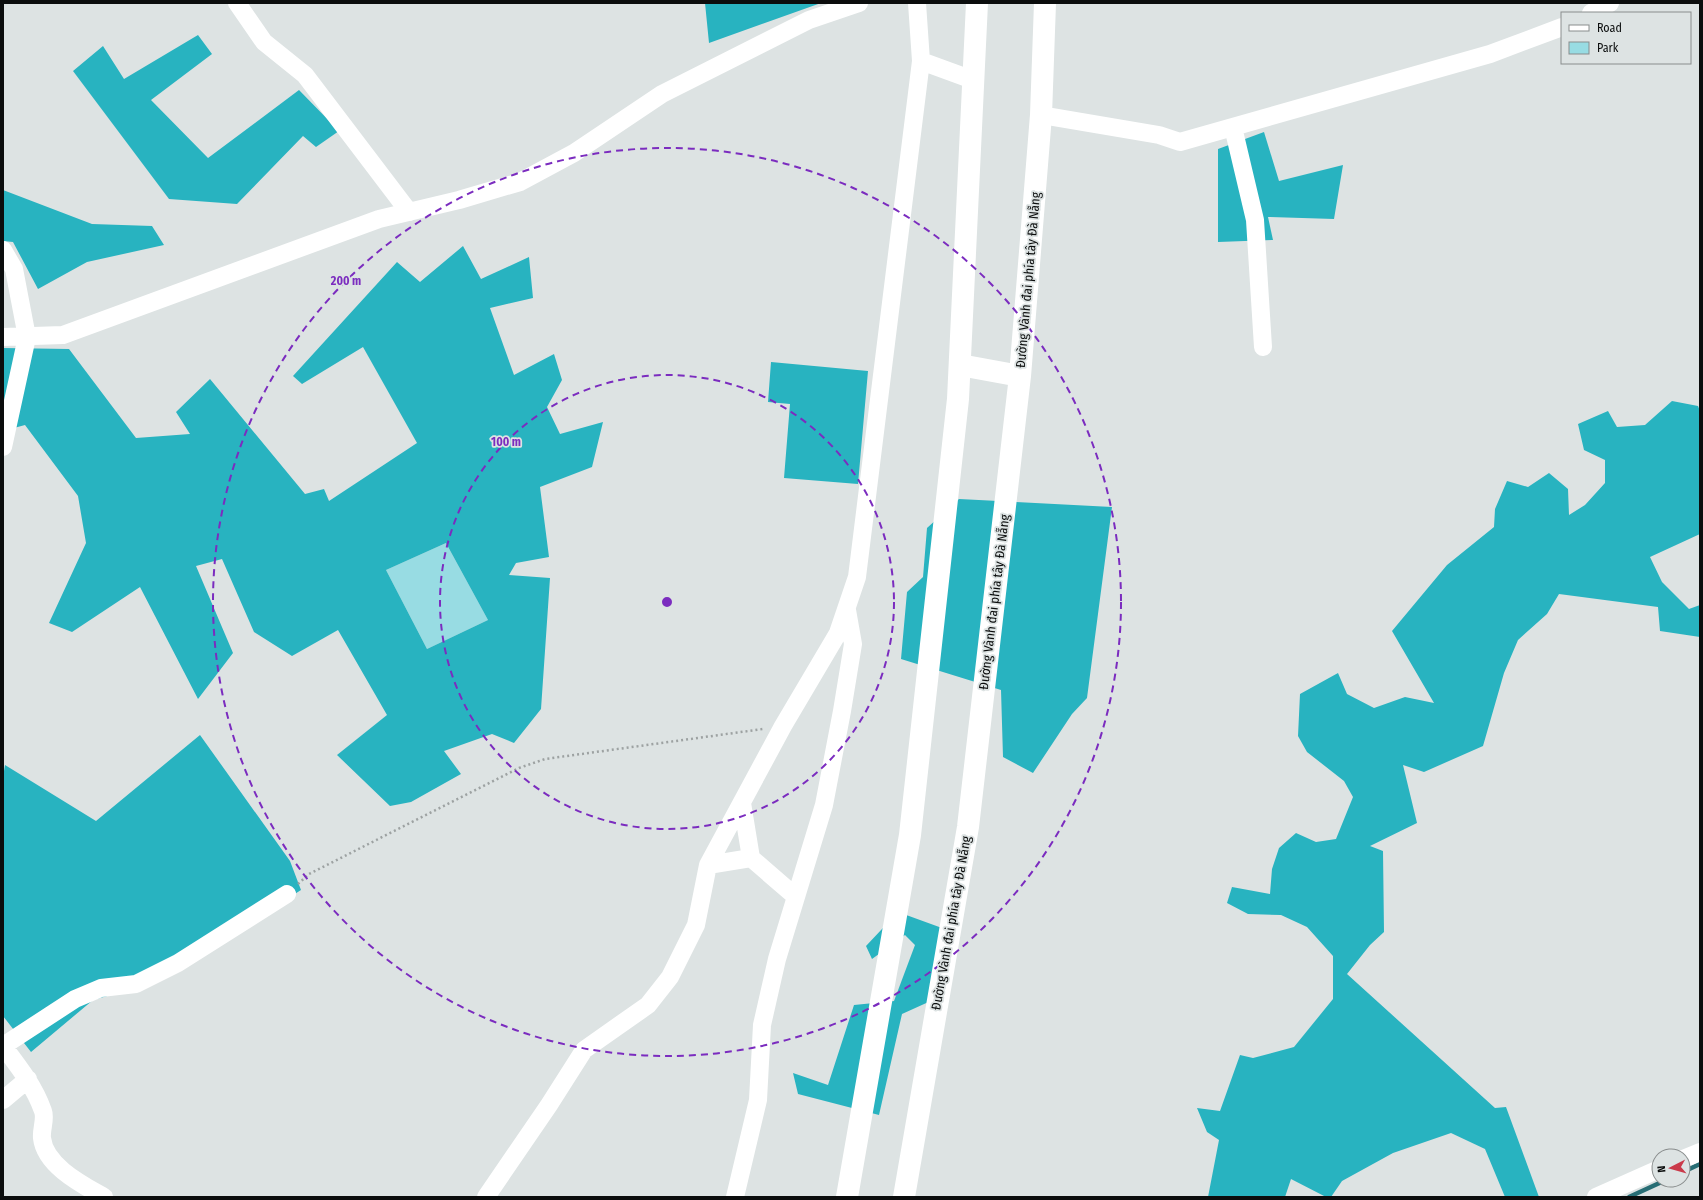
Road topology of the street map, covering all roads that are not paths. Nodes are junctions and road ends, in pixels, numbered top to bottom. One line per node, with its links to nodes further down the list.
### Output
1 (237, 3): 13 (street)
2 (859, 3): 13 (street)
3 (917, 3): 9 (street)
4 (977, 3): 10 (main road)
5 (1045, 3): 11 (main road, Đường Vành đai phía tây Đà Nẵng)
6 (1610, 3): 7 (street)
7 (1593, 12)
8 (1561, 27): 12 (street)
9 (921, 61): 10 (street); 21 (street)
10 (973, 80): 18 (main road)
11 (1041, 115): 12 (street); 19 (main road, Đường Vành đai phía tây Đà Nẵng)
12 (1233, 127): 17 (street)
13 (409, 212): 16 (street)
14 (3, 250): 16 (street)
15 (3, 337): 16 (street)
16 (27, 337): 20 (street)
17 (1263, 347)
18 (960, 365): 19 (main road); 34 (main road)
19 (1020, 376): 35 (main road, Đường Vành đai phía tây Đà Nẵng)
20 (3, 447)
21 (846, 609): 22 (street); 26 (street)
22 (742, 803): 23 (street); 24 (street)
23 (750, 858): 24 (street); 26 (street)
24 (708, 865): 32 (street)
25 (287, 894): 27 (street)
26 (795, 896): 33 (street)
27 (3, 1046): 28 (street)
28 (28, 1079): 29 (street); 31 (street)
29 (3, 1100)
30 (1651, 1173): 36 (street)
31 (104, 1197)
32 (486, 1197)
33 (736, 1197)
34 (847, 1197)
35 (904, 1197)
36 (1596, 1197)

